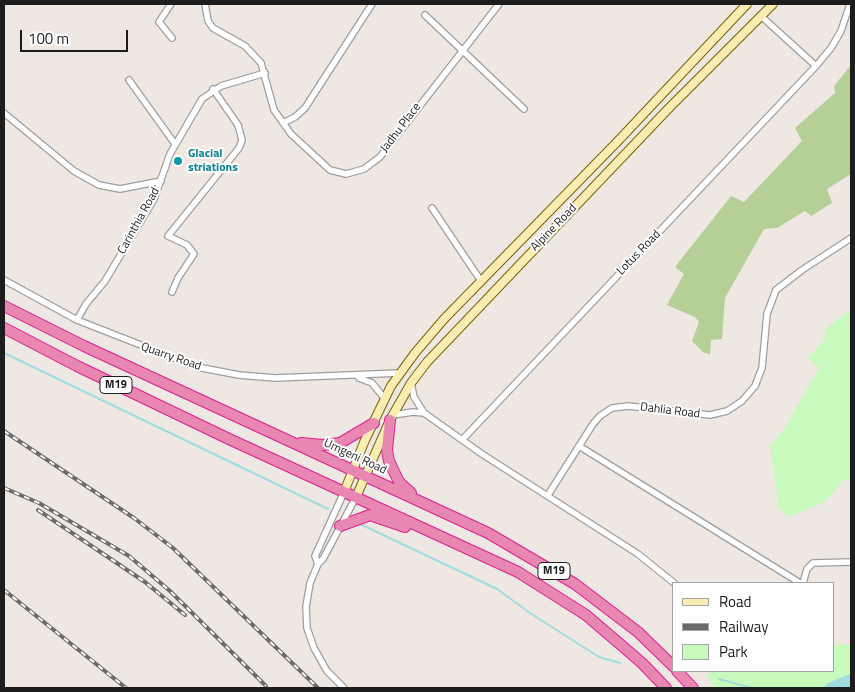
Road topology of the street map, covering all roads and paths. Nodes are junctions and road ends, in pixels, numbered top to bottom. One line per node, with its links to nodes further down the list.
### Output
1 (171, 4): 10 (street)
2 (206, 4): 13 (street, Jadhu Place)
3 (370, 4): 18 (street)
4 (499, 4): 11 (street, Jadhu Place)
5 (747, 4): 20 (main road, Alpine Road)
6 (773, 4): 9 (main road, Alpine Road)
7 (850, 4): 12 (street, Lotus Road)
8 (425, 15): 11 (street)
9 (761, 16): 12 (street); 19 (main road, Alpine Road)
10 (172, 38)
11 (462, 49): 16 (street); 18 (street, Jadhu Place)
12 (816, 66): 38 (street, Lotus Road)
13 (265, 73): 15 (street, Carinthia Road); 18 (street, Jadhu Place)
14 (129, 80): 21 (street)
15 (213, 89): 21 (street, Carinthia Road); 27 (street)
16 (524, 109)
17 (4, 113): 22 (street)
18 (282, 123)
19 (645, 134): 20 (main road); 33 (main road, Alpine Road)
20 (618, 141): 26 (main road, Alpine Road)
21 (175, 144): 22 (street, Carinthia Road)
22 (161, 180): 29 (street, Carinthia Road)
23 (432, 208): 26 (street)
24 (851, 238): 40 (street, Dahlia Road)
25 (4, 280): 29 (street, Quarry Road)
26 (482, 281): 31 (main road, Alpine Road)
27 (172, 292)
28 (4, 306): 39 (highway, Umgeni Road / M19)
29 (77, 320): 32 (street, Quarry Road)
30 (4, 328): 43 (highway, M19)
31 (400, 373): 32 (street, Quarry Road); 34 (main road, Alpine Road)
32 (352, 376): 34 (street, Quarry Road)
33 (411, 383): 35 (street); 36 (main road, Alpine Road)
34 (385, 399): 37 (main road, Alpine Road)
35 (424, 413): 36 (street); 38 (street)
36 (392, 418): 42 (main road, Alpine Road); 46 (highway)
37 (374, 423): 39 (highway); 41 (main road, Alpine Road)
38 (462, 440): 44 (street)
39 (293, 443): 41 (highway, Umgeni Road / M19)
40 (579, 446): 44 (street, Dahlia Road); 52 (street)
41 (353, 470): 42 (highway, Umgeni Road / M19); 43 (main road, Alpine Road)
42 (365, 476): 45 (main road, Alpine Road); 46 (highway, Umgeni Road / M19)
43 (344, 492): 45 (highway, M19); 50 (street)
44 (548, 495): 51 (street)
45 (356, 498): 47 (street); 48 (highway, M19)
46 (417, 499): 54 (highway, Umgeni Road / M19)
47 (340, 526): 48 (highway); 50 (street)
48 (498, 562): 57 (highway, M19)
49 (851, 562): 53 (street)
50 (318, 564): 56 (street)
51 (673, 582)
52 (800, 582)
53 (802, 582)
54 (672, 665)
55 (678, 672): 58 (highway)
56 (344, 688)
57 (666, 688)
58 (693, 688)

